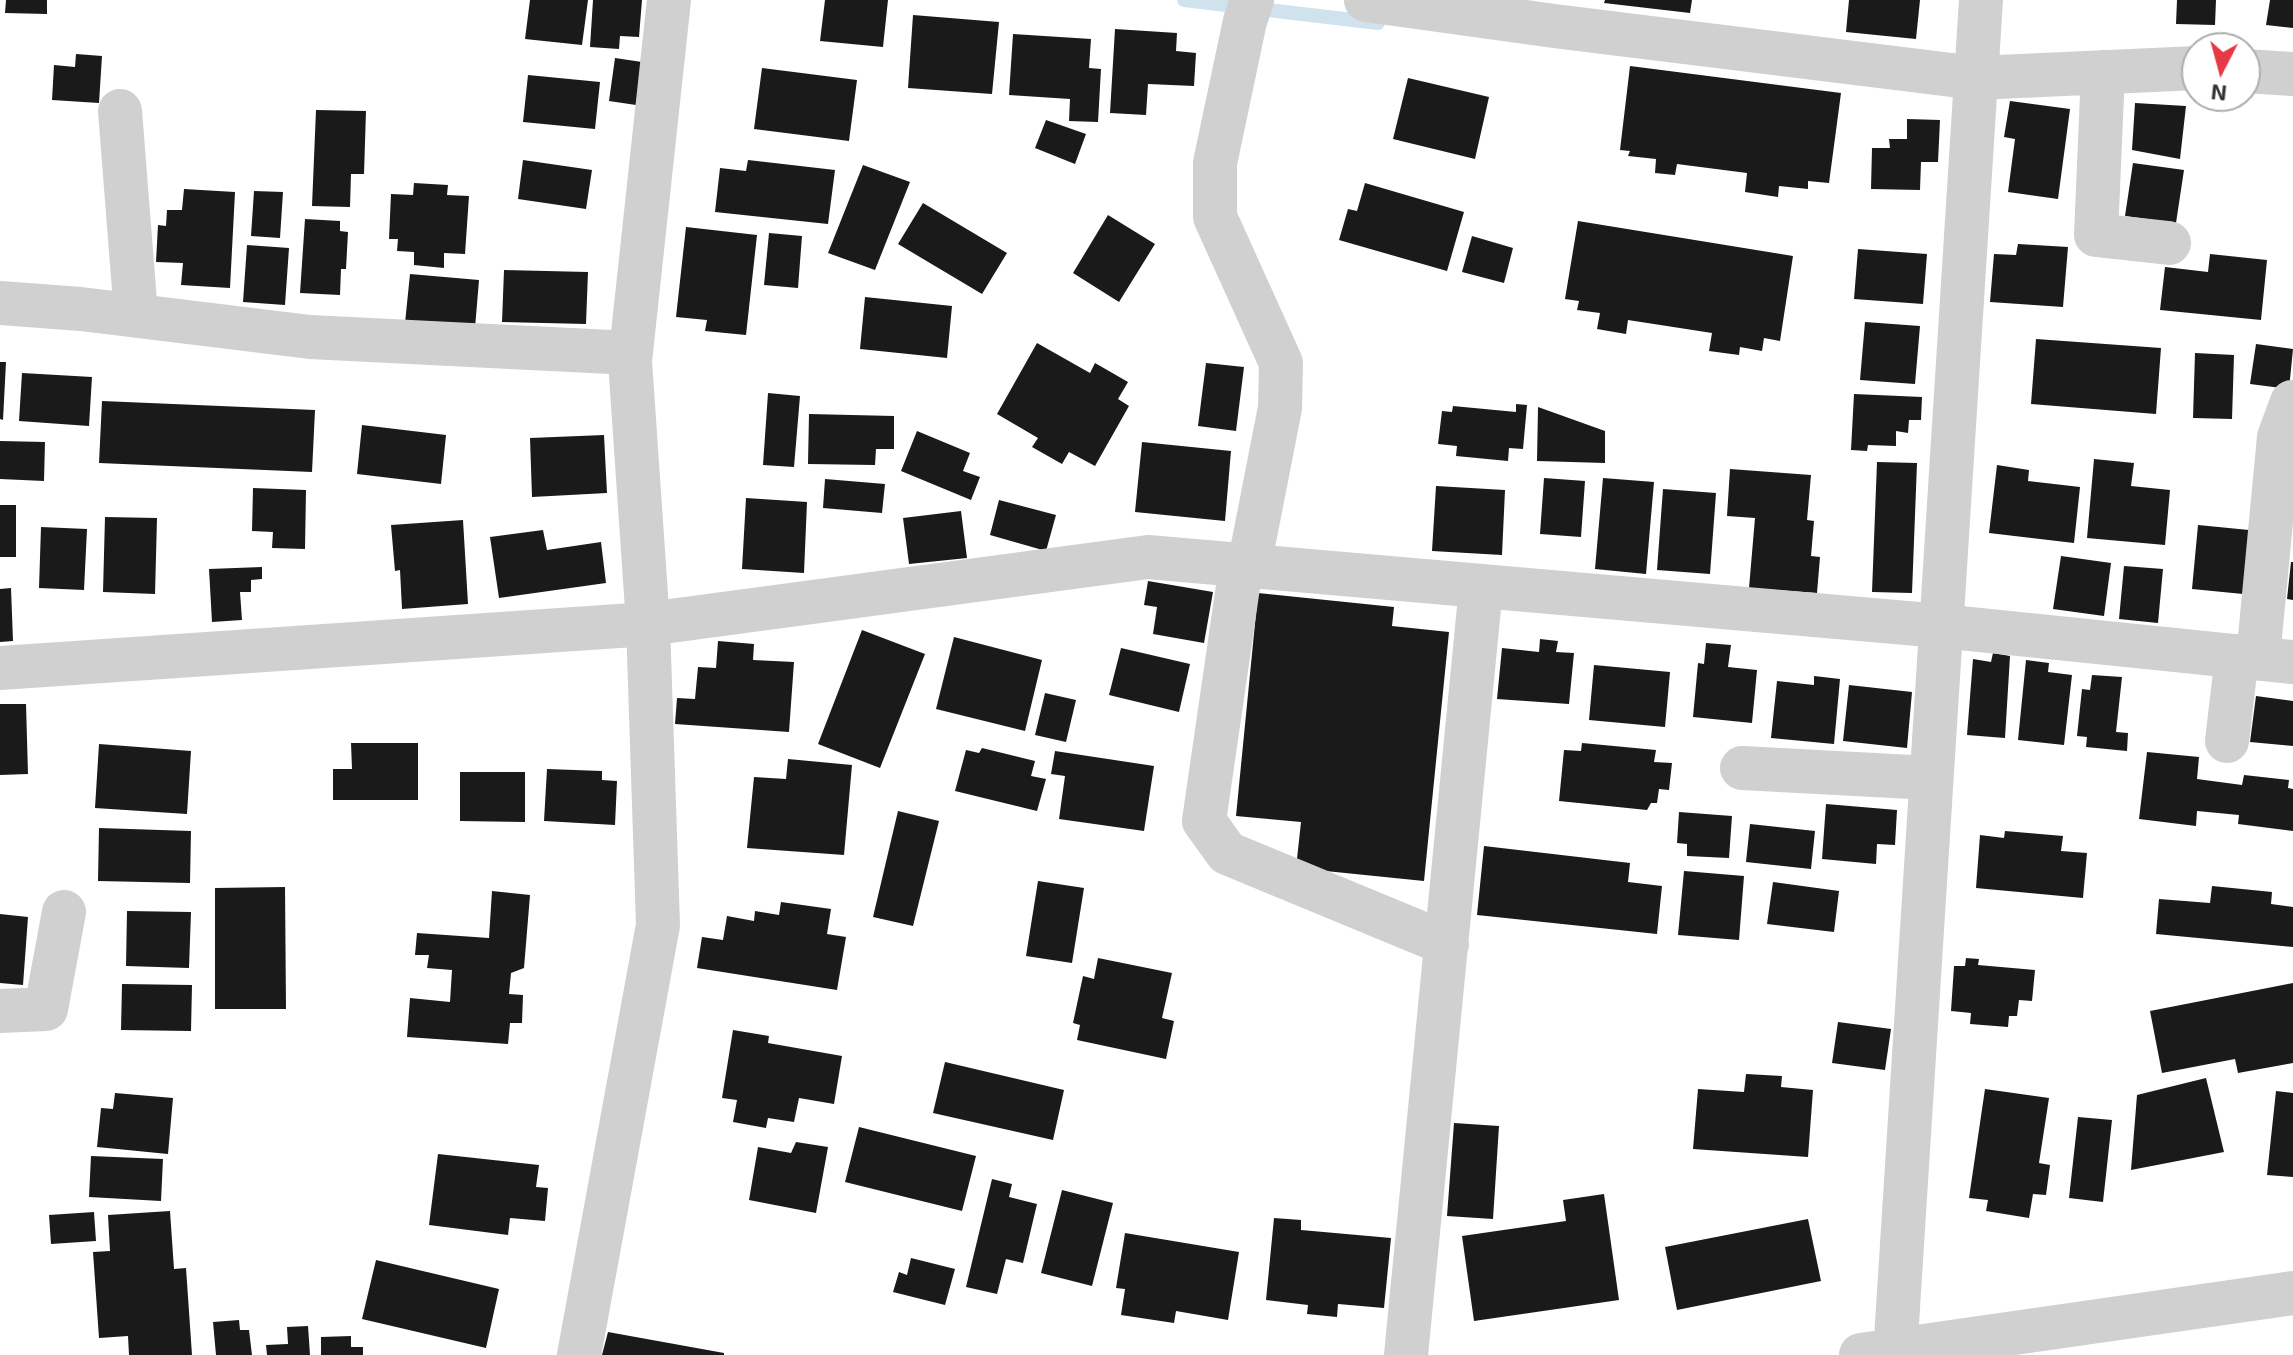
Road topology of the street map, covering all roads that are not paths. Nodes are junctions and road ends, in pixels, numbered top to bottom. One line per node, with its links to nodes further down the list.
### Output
1 (669, 0): 14 (street)
2 (1366, 0): 9 (street)
3 (1981, 0): 9 (street)
4 (1248, 10): 16 (street)
5 (2181, 69): 6 (street)
6 (2103, 72): 9 (street); 11 (street)
7 (2261, 72): 8 (street)
8 (2293, 74)
9 (1976, 78): 19 (street)
10 (120, 111): 13 (street)
11 (2169, 243)
12 (0, 303): 13 (street)
13 (136, 315): 14 (street)
14 (631, 353): 18 (street)
15 (2292, 402): 20 (street)
16 (1245, 566): 17 (street); 18 (street); 26 (street)
17 (1481, 587): 19 (street); 26 (street)
18 (648, 624): 21 (street); 30 (street)
19 (1941, 626): 20 (street); 24 (street)
20 (2263, 659): 22 (street)
21 (0, 668)
22 (2227, 741)
23 (1742, 768): 24 (street)
24 (1931, 778): 29 (street)
25 (64, 912): 27 (street)
26 (1447, 944): 31 (street)
27 (0, 1011)
28 (2293, 1293): 29 (street)
29 (1883, 1354)
30 (579, 1355)
31 (1406, 1355)

